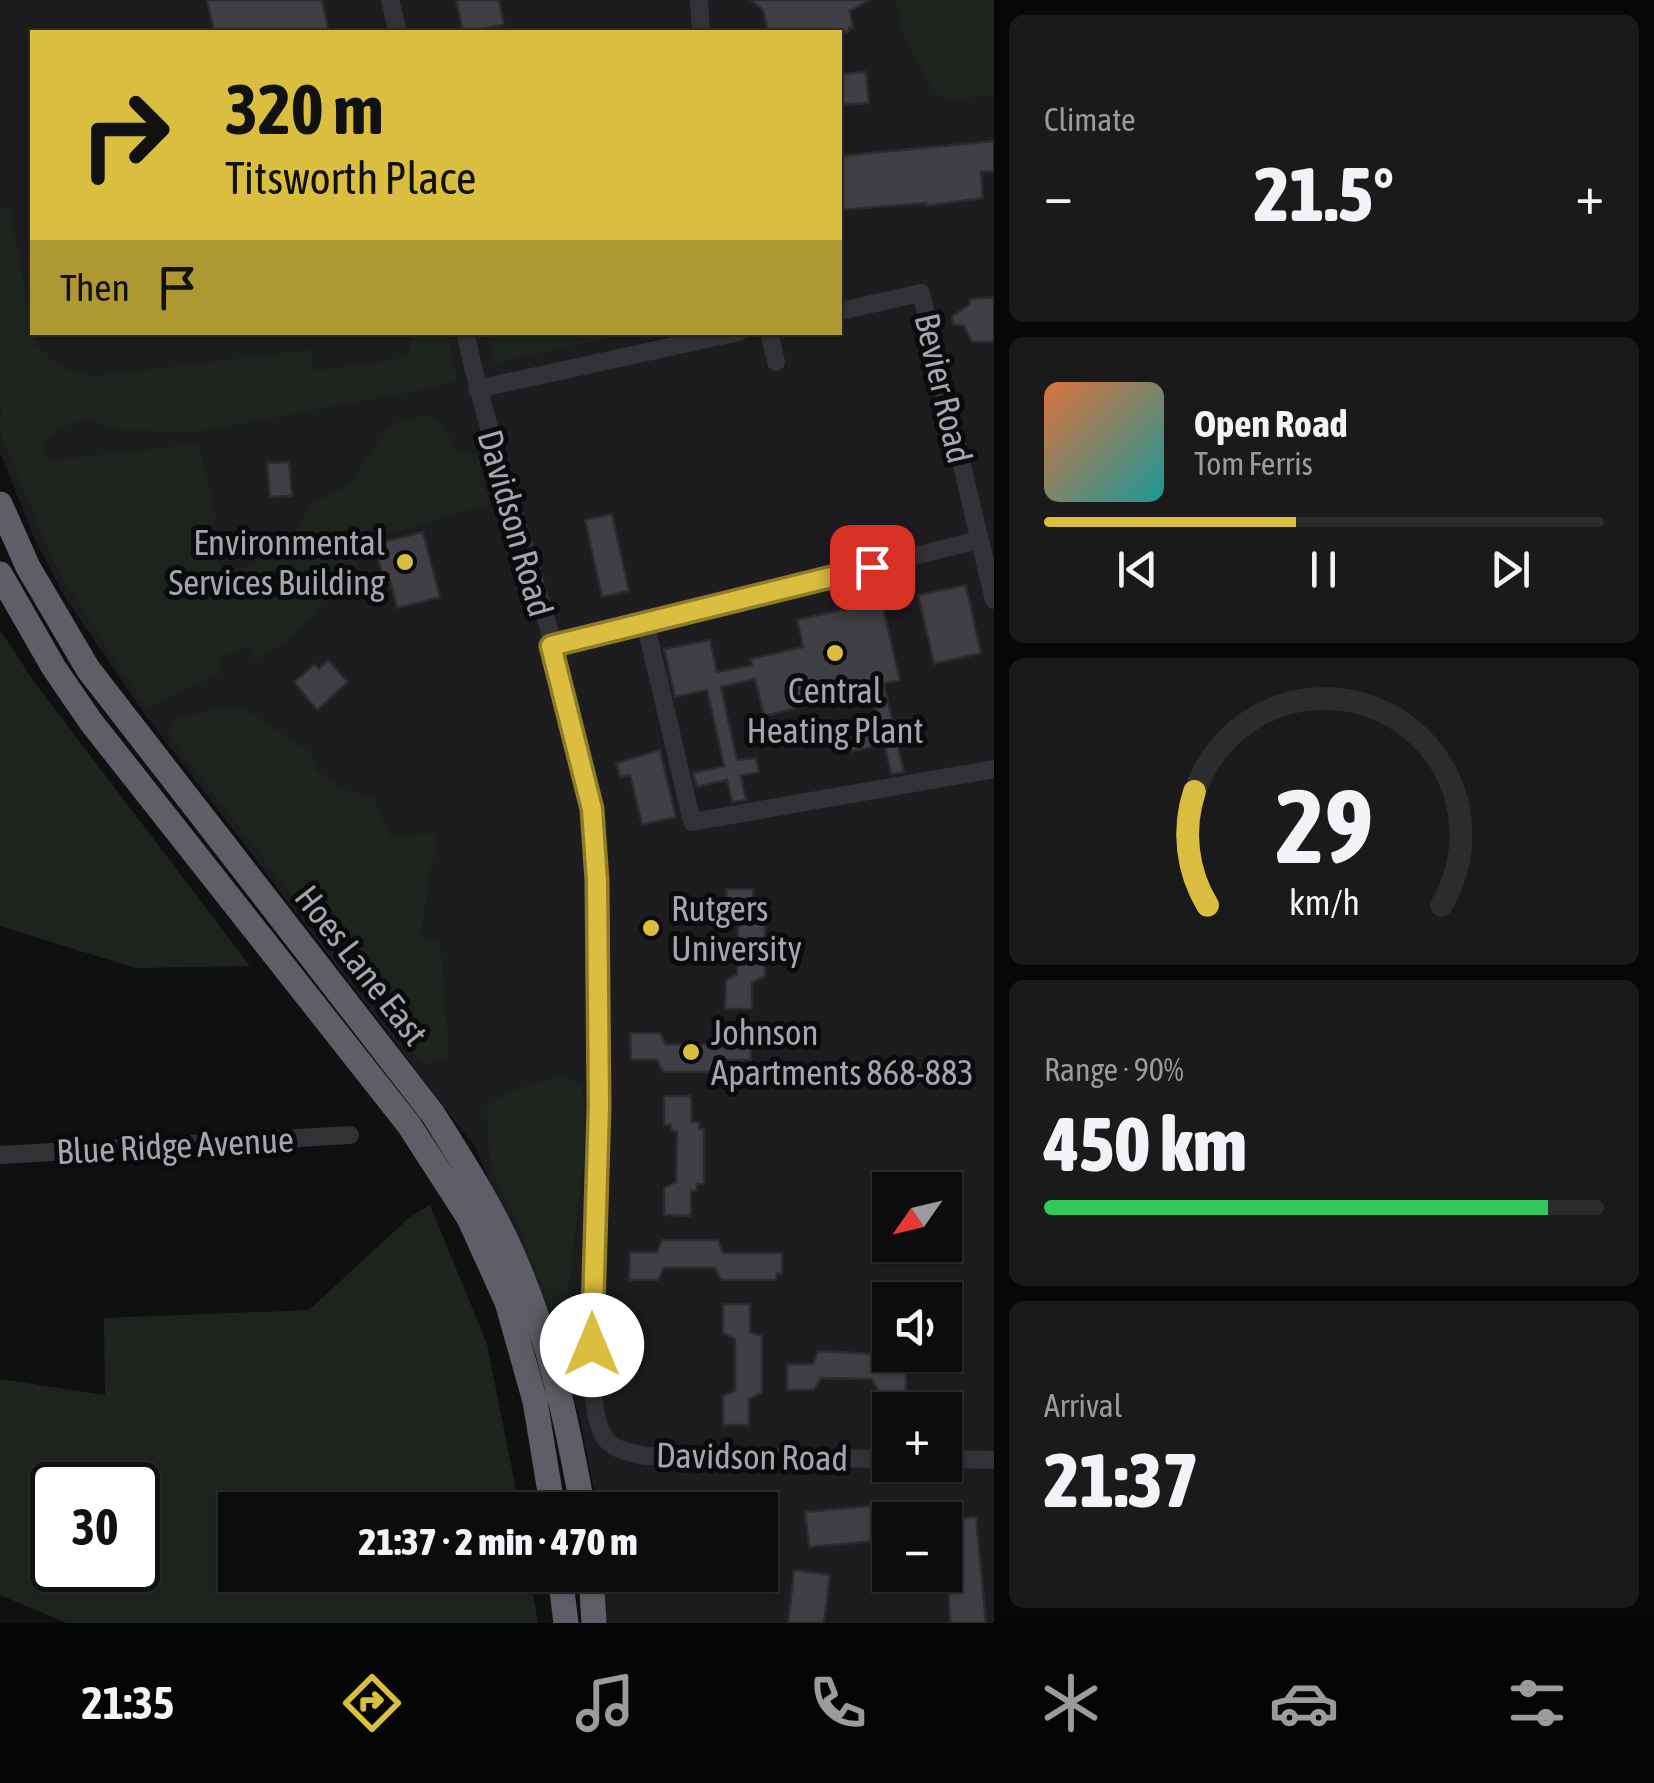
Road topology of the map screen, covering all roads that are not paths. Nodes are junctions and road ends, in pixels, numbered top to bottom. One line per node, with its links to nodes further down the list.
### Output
1 (390, 0): 3 (street)
2 (699, 0): 4 (street)
3 (398, 30)
4 (701, 30)
5 (842, 311): 12 (street, Bevier Road)
6 (466, 335): 10 (street, Davidson Road)
7 (725, 335): 10 (street)
8 (770, 335): 9 (street)
9 (776, 362)
10 (477, 389): 16 (street, Davidson Road)
11 (0, 504): 24 (highway, Hoes Lane East)
12 (979, 540): 14 (street, Bevier Road); 15 (street)
13 (0, 574): 23 (highway, Hoes Lane East)
14 (994, 600)
15 (645, 622): 16 (street); 17 (street)
16 (551, 646): 20 (street, Davidson Road)
17 (994, 769)
18 (350, 1135): 19 (street, Blue Ridge Avenue)
19 (0, 1155)
20 (872, 1459)
21 (962, 1459): 22 (street)
22 (994, 1460)
23 (550, 1492)
24 (580, 1492)
25 (562, 1592): 27 (highway)
26 (592, 1592): 28 (highway)
27 (566, 1623)
28 (594, 1623)

